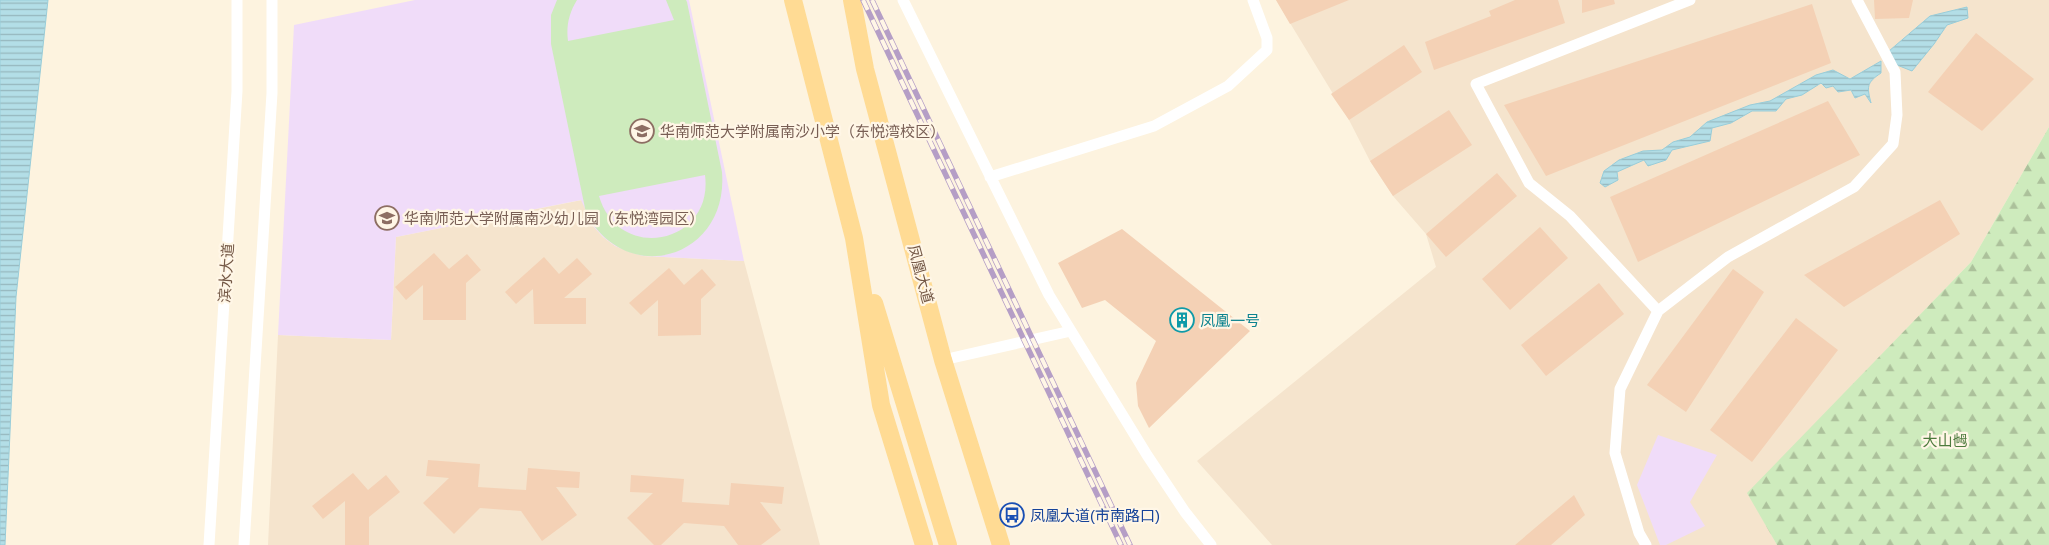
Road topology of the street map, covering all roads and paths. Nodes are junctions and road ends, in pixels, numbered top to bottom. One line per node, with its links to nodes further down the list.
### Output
1 (237, 0): 14 (street, 滨水大道)
2 (272, 0): 15 (street)
3 (793, 0): 10 (main road)
4 (852, 0): 13 (main road, 凤凰大道)
5 (903, 0): 9 (street)
6 (1253, 0): 9 (street)
7 (1690, 0): 11 (street)
8 (1856, 0): 11 (street)
9 (990, 177): 12 (street)
10 (854, 238): 16 (main road); 17 (main road)
11 (1658, 311): 20 (street)
12 (1071, 331): 13 (street); 19 (street)
13 (943, 360): 18 (main road, 凤凰大道)
14 (209, 545)
15 (244, 545)
16 (924, 545)
17 (948, 545)
18 (1001, 545)
19 (1211, 545)
20 (1646, 545)

